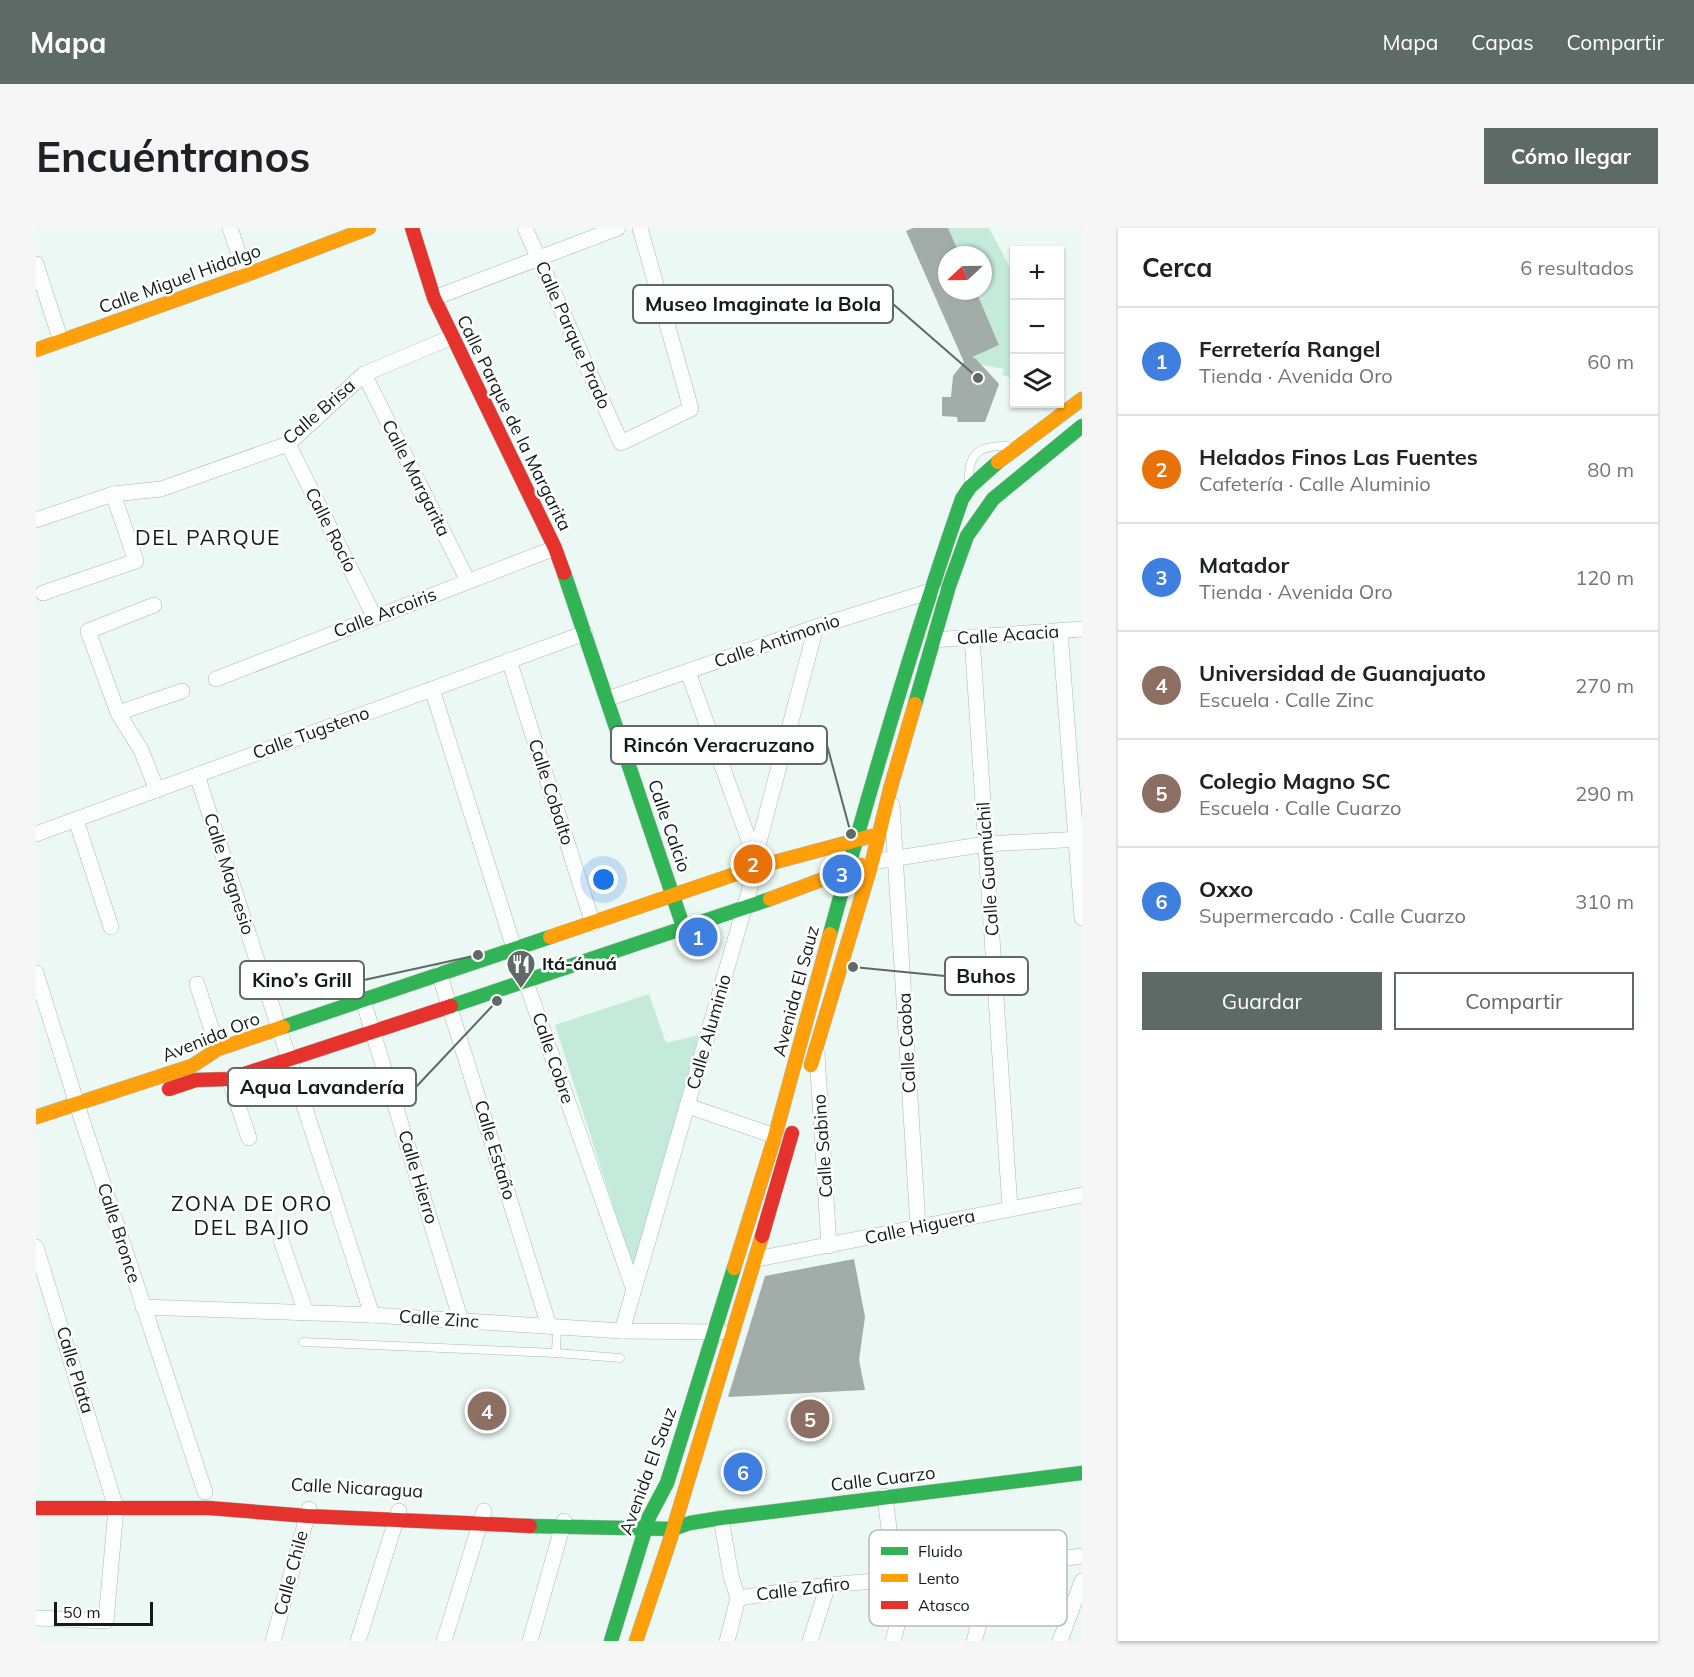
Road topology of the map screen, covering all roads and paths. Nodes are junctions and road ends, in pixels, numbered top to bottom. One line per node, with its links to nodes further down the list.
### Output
1 (230, 228): 9 (street)
2 (369, 228): 9 (main road, Calle Miguel Hidalgo)
3 (412, 228): 10 (main road, Calle Parque de la Margarita)
4 (525, 228): 7 (street, Calle Parque Prado)
5 (618, 228): 7 (street)
6 (640, 228): 7 (street, Calle Parque Prado)
7 (539, 257): 10 (street)
8 (36, 264): 12 (street)
9 (246, 275): 12 (main road, Calle Miguel Hidalgo)
10 (434, 298): 11 (main road, Calle Parque de la Margarita)
11 (452, 337): 14 (street, Calle Brisa); 22 (main road, Calle Parque de la Margarita)
12 (61, 341): 13 (main road, Calle Miguel Hidalgo)
13 (36, 350)
14 (364, 374): 17 (street, Calle Brisa); 23 (street, Calle Margarita)
15 (1082, 399): 18 (main road, Avenida El Sauz)
16 (1082, 426): 24 (main road, Avenida El Sauz)
17 (288, 444): 20 (street, Calle Brisa); 28 (street, Calle Rocío)
18 (1017, 448): 19 (main road, Avenida El Sauz); 19 (lane)
19 (970, 487): 25 (main road, Avenida El Sauz)
20 (113, 494): 21 (street, Calle Brisa); 26 (street)
21 (36, 520)
22 (555, 548): 23 (street, Calle Arcoiris); 32 (main road, Calle Parque de la Margarita)
23 (468, 581): 28 (street, Calle Arcoiris)
24 (949, 586): 25 (street, Calle Antimonio); 34 (main road, Avenida El Sauz)
25 (930, 591): 29 (street, Calle Antimonio); 48 (main road, Avenida El Sauz)
26 (43, 593)
27 (154, 606): 41 (street)
28 (374, 616): 37 (street, Calle Arcoiris)
29 (816, 627): 36 (street, Calle Antimonio); 52 (street, Calle Aluminio)
30 (1082, 629): 31 (street, Calle Acacia)
31 (1060, 631): 33 (street, Calle Acacia); 49 (street)
32 (585, 633): 35 (street, Calle Tugsteno); 40 (main road, Calle Calcio)
33 (972, 637): 34 (street, Calle Acacia); 50 (street, Calle Guamúchil)
34 (933, 640): 43 (main road, Avenida El Sauz)
35 (509, 660): 38 (street, Calle Tugsteno); 58 (street, Calle Cobalto)
36 (688, 672): 40 (street, Calle Antimonio); 52 (street)
37 (216, 679)
38 (432, 689): 42 (street, Calle Tugsteno); 61 (street, Calle Cobre)
39 (182, 691): 41 (street)
40 (607, 699): 55 (main road, Calle Calcio)
41 (118, 713): 44 (street)
42 (196, 776): 44 (street, Calle Tugsteno); 68 (street, Calle Magnesio)
43 (891, 786): 47 (main road, Avenida El Sauz); 51 (street, Calle Caoba)
44 (157, 790): 45 (street, Calle Tugsteno)
45 (76, 820): 46 (street, Calle Tugsteno); 59 (street)
46 (36, 834)
47 (879, 835): 48 (main road, Avenida Oro); 53 (main road, Avenida El Sauz)
48 (856, 839): 52 (main road, Avenida Oro); 54 (main road, Avenida El Sauz)
49 (1079, 839): 50 (street); 57 (street)
50 (986, 844): 51 (street); 83 (street, Calle Guamúchil)
51 (896, 858): 53 (street); 84 (street, Calle Caoba)
52 (755, 862): 55 (main road, Avenida Oro); 56 (street, Calle Aluminio)
53 (872, 862): 54 (main road, Avenida Oro); 70 (main road, Avenida El Sauz)
54 (848, 869): 56 (main road, Avenida Oro); 80 (main road, Avenida El Sauz)
55 (674, 896): 58 (main road, Avenida Oro); 60 (main road, Calle Calcio)
56 (744, 909): 60 (main road, Avenida Oro); 76 (street, Calle Aluminio)
57 (1082, 918)
58 (593, 924): 61 (main road, Avenida Oro)
59 (111, 927)
60 (684, 929): 64 (main road, Avenida Oro)
61 (514, 948): 63 (main road, Avenida Oro); 64 (street, Calle Cobre)
62 (36, 973): 77 (street, Calle Bronce)
63 (440, 974): 66 (main road, Avenida Oro); 67 (street, Calle Estaño)
64 (526, 982): 67 (main road, Avenida Oro); 89 (street, Calle Cobre)
65 (197, 984): 71 (street)
66 (363, 1000): 68 (main road, Avenida Oro); 69 (street, Calle Hierro)
67 (450, 1006): 69 (main road, Avenida Oro); 94 (street, Calle Estaño)
68 (279, 1029): 71 (main road, Avenida Oro); 72 (street, Calle Magnesio)
69 (373, 1030): 72 (main road, Avenida Oro); 93 (street, Calle Hierro)
70 (816, 1047): 74 (main road, Avenida El Sauz); 86 (street, Calle Sabino)
71 (218, 1049): 77 (main road, Avenida Oro)
72 (290, 1058): 73 (main road, Avenida Oro); 92 (street, Calle Magnesio)
73 (229, 1079): 75 (main road, Avenida Oro); 81 (street)
74 (804, 1091)
75 (154, 1094)
76 (688, 1106): 80 (street); 89 (street, Calle Aluminio)
77 (80, 1114): 78 (main road, Avenida Oro); 90 (street, Calle Bronce)
78 (36, 1117)
79 (795, 1125): 88 (main road, Avenida El Sauz)
80 (775, 1136): 96 (main road, Avenida El Sauz)
81 (249, 1138)
82 (1082, 1195): 83 (street, Calle Higuera)
83 (1010, 1208): 84 (street, Calle Higuera)
84 (918, 1227): 86 (street, Calle Higuera)
85 (280, 1240): 91 (street)
86 (830, 1246): 88 (street, Calle Higuera)
87 (36, 1247): 105 (street, Calle Plata)
88 (757, 1259): 97 (main road, Avenida El Sauz)
89 (634, 1290): 95 (street, Calle Aluminio)
90 (143, 1307): 91 (street, Calle Zinc); 102 (street, Calle Bronce)
91 (306, 1313): 92 (street, Calle Zinc)
92 (372, 1315): 93 (street, Calle Zinc)
93 (461, 1321): 94 (street, Calle Zinc)
94 (553, 1327): 95 (street, Calle Zinc); 99 (lane)
95 (622, 1331): 96 (street, Calle Zinc)
96 (715, 1331): 97 (street, Calle Zinc); 113 (main road, Avenida El Sauz)
97 (734, 1333): 114 (main road, Avenida El Sauz)
98 (303, 1342): 99 (lane)
99 (556, 1353): 100 (lane)
100 (620, 1358)
101 (1082, 1473): 104 (main road, Calle Cuarzo)
102 (205, 1493)
103 (36, 1496): 105 (main road, Calle Nicaragua)
104 (885, 1496): 111 (main road, Calle Cuarzo); 115 (street)
105 (110, 1497): 107 (main road, Calle Nicaragua); 108 (main road, Calle Nicaragua); 122 (street)
106 (240, 1497): 108 (main road, Calle Nicaragua)
107 (36, 1508)
108 (308, 1511): 109 (main road, Calle Nicaragua); 127 (street, Calle Chile)
109 (398, 1514): 110 (main road, Calle Nicaragua); 128 (street)
110 (482, 1518): 112 (main road, Calle Nicaragua); 129 (street)
111 (721, 1518): 114 (main road, Calle Cuarzo); 121 (street)
112 (564, 1521): 113 (main road, Calle Nicaragua); 130 (street)
113 (647, 1522): 114 (main road, Calle Nicaragua); 131 (main road, Avenida El Sauz)
114 (680, 1523): 132 (main road, Avenida El Sauz)
115 (892, 1530)
116 (1082, 1556): 117 (street, Calle Zafiro)
117 (1067, 1558)
118 (869, 1581): 120 (street, Calle Zafiro)
119 (1082, 1581): 123 (street)
120 (828, 1585): 121 (street, Calle Zafiro); 134 (street)
121 (738, 1598): 133 (street)
122 (36, 1618)
123 (1067, 1622)
124 (895, 1626): 135 (street)
125 (978, 1626): 136 (street)
126 (1066, 1626): 137 (street)
127 (273, 1641)
128 (358, 1641)
129 (444, 1641)
130 (530, 1641)
131 (611, 1641)
132 (636, 1641)
133 (727, 1641)
134 (810, 1641)
135 (893, 1641)
136 (974, 1641)
137 (1060, 1641)

